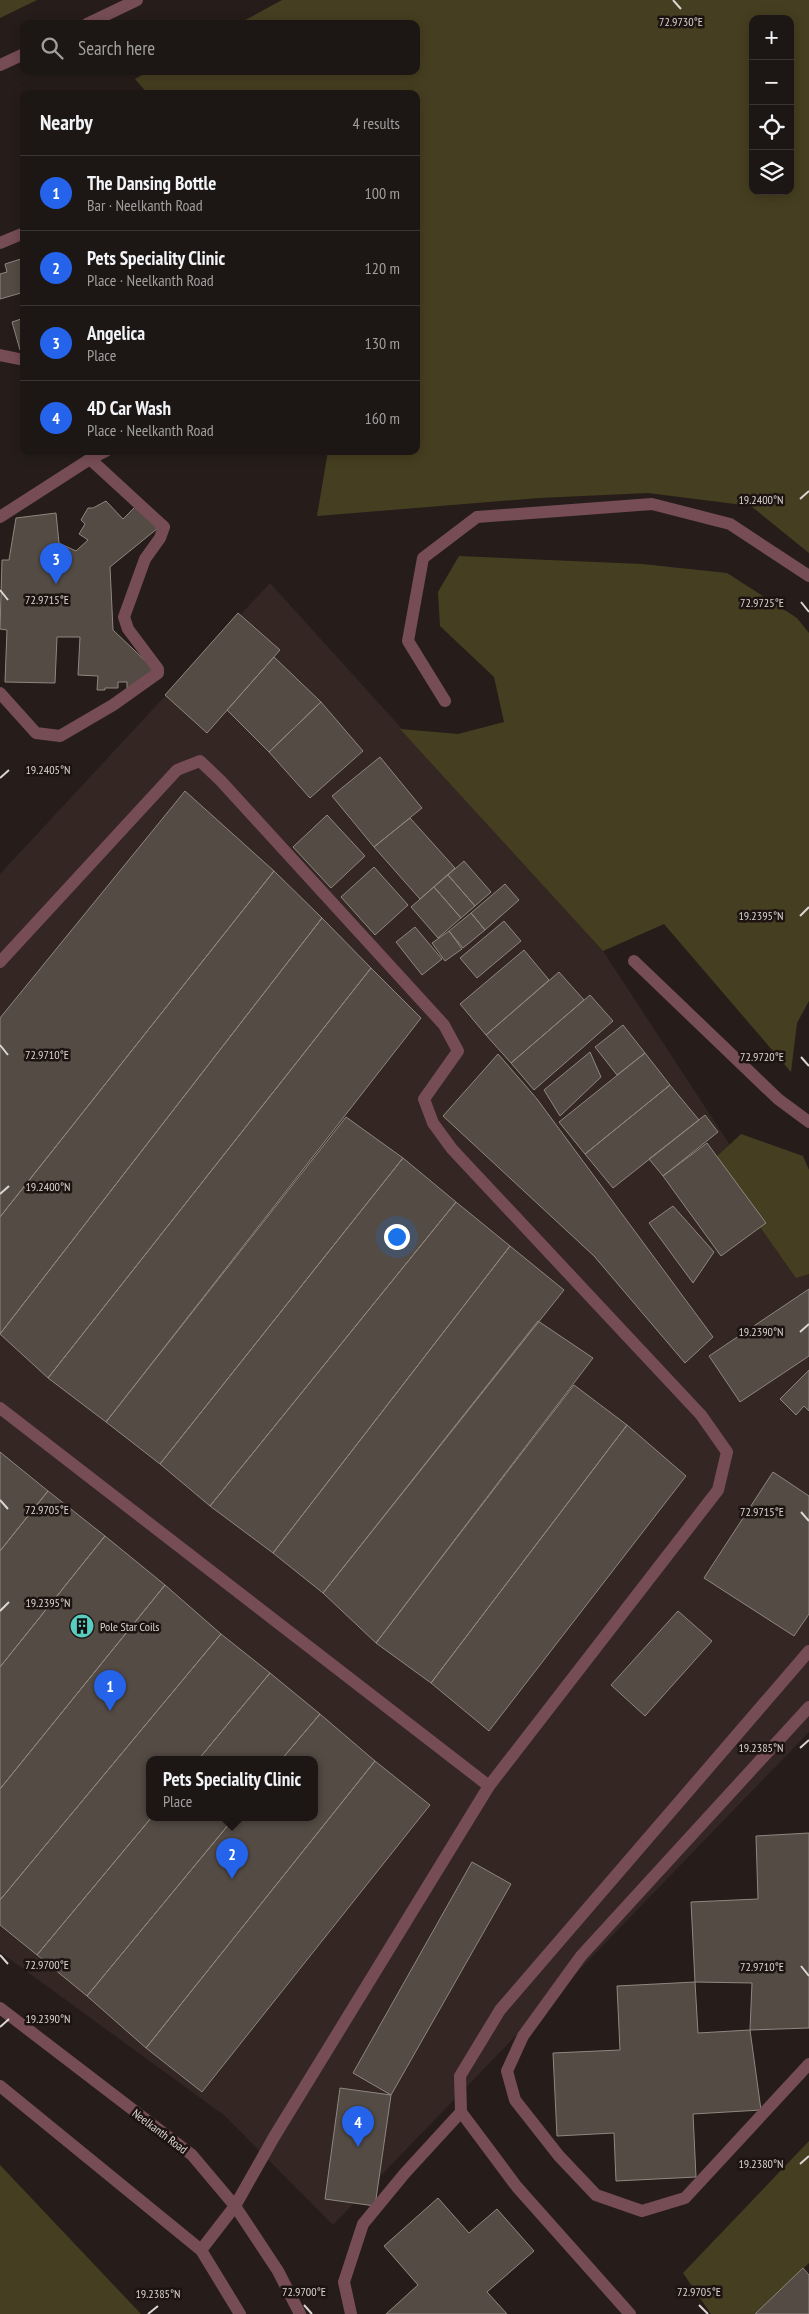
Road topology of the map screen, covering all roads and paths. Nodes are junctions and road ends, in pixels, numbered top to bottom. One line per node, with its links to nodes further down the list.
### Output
1 (138, 0): 2 (street)
2 (96, 20)
3 (20, 56): 4 (street)
4 (0, 65)
5 (20, 235): 6 (street)
6 (0, 243)
7 (0, 355): 8 (street)
8 (20, 359)
9 (97, 455): 10 (street)
10 (90, 458): 11 (street); 13 (street)
11 (0, 516)
12 (809, 576): 14 (street)
13 (0, 694)
14 (445, 701)
15 (634, 961): 17 (street)
16 (0, 962): 21 (street)
17 (809, 1122)
18 (0, 1408): 21 (street)
19 (809, 1651): 25 (street)
20 (809, 1707): 23 (street)
21 (489, 1786): 26 (street)
22 (0, 2008): 26 (street, Neelkanth Road)
23 (809, 2064)
24 (0, 2086): 27 (street)
25 (461, 2112): 30 (street); 31 (street)
26 (235, 2206): 27 (street); 29 (street, Neelkanth Road)
27 (201, 2250): 28 (street)
28 (240, 2314)
29 (300, 2314)
30 (351, 2314)
31 (630, 2314)

